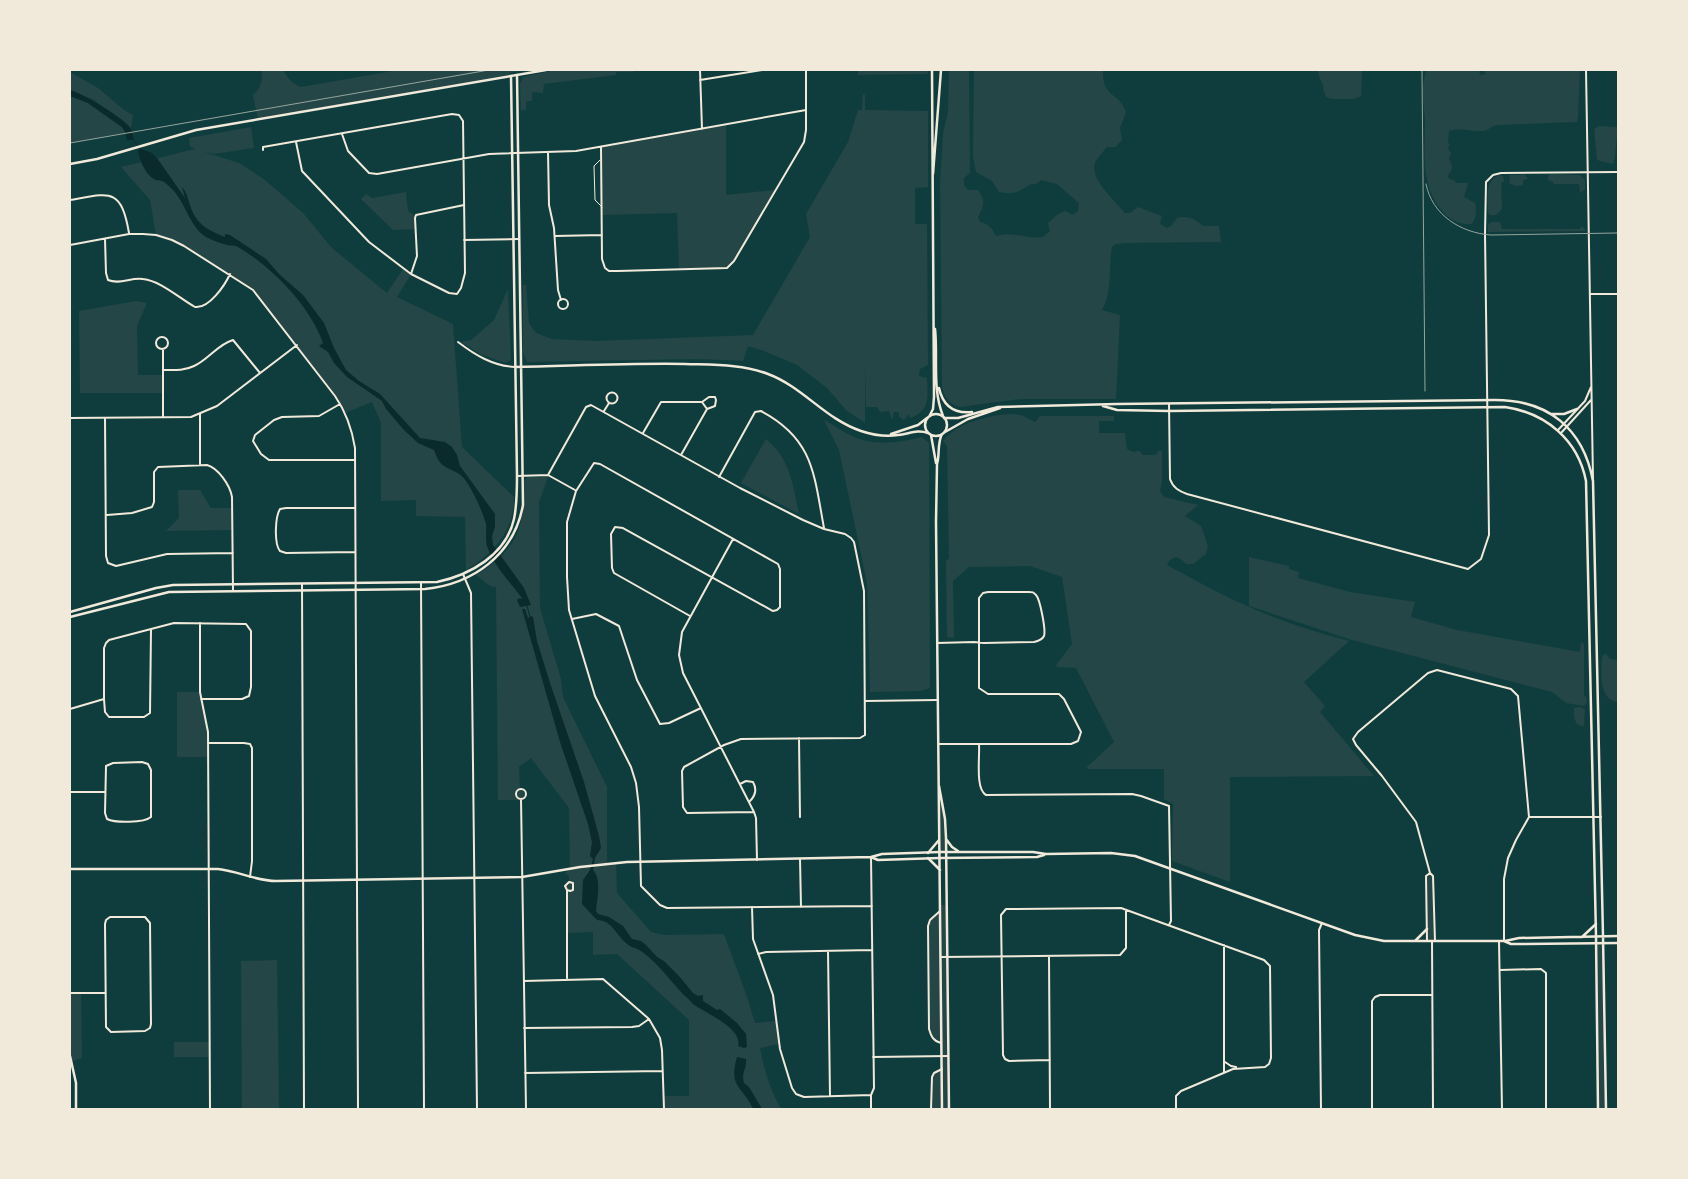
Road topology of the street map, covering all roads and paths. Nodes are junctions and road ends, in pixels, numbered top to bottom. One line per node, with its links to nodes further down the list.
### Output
1 (546, 70): 8 (street)
2 (700, 70): 10 (street)
3 (762, 70): 10 (street)
4 (806, 70): 11 (street)
5 (932, 70): 25 (street)
6 (941, 70): 25 (street)
7 (1586, 70): 23 (street)
8 (518, 75): 9 (street); 19 (street)
9 (511, 76): 18 (street); 22 (street)
10 (700, 80): 12 (street)
11 (806, 110): 12 (street); 30 (street)
12 (702, 129): 15 (street)
13 (342, 134): 14 (street); 20 (street); 20 (street)
14 (296, 142): 16 (street); 38 (street)
15 (601, 146): 17 (street); 21 (street)
16 (264, 150)
17 (548, 152): 19 (street); 31 (street)
18 (512, 153): 19 (street); 20 (street); 33 (street)
19 (518, 153): 34 (street)
20 (463, 158): 27 (street)
21 (601, 160): 28 (street); 28 (lane)
22 (70, 164)
23 (1588, 172): 24 (street); 39 (street); 53 (street)
24 (1618, 172)
25 (932, 181): 42 (street)
26 (70, 200): 29 (street)
27 (464, 205): 35 (street); 38 (street)
28 (602, 208): 30 (street)
29 (129, 234): 32 (street); 37 (street)
30 (602, 235): 31 (street)
31 (555, 236): 41 (street)
32 (104, 239): 36 (street); 37 (street)
33 (513, 239): 34 (street); 35 (street); 46 (street)
34 (519, 239): 47 (street)
35 (464, 240): 38 (street)
36 (70, 245)
37 (230, 274): 44 (street)
38 (411, 274)
39 (1589, 294): 40 (street); 51 (street)
40 (1618, 294)
41 (561, 300): 41 (street)
42 (934, 322): 50 (street); 71 (street)
43 (458, 342): 46 (street)
44 (297, 345): 49 (street); 57 (street)
45 (163, 349): 45 (street); 48 (street)
46 (515, 367): 47 (street); 88 (street)
47 (521, 367): 82 (street); 89 (street)
48 (163, 370): 49 (street); 70 (street)
49 (260, 373): 69 (street)
50 (938, 384): 66 (street); 72 (street)
51 (1591, 386): 52 (street); 64 (street)
52 (1592, 398): 76 (street); 91 (street)
53 (1487, 400): 55 (street); 61 (street); 68 (street)
54 (702, 402): 63 (street); 63 (street); 78 (street)
55 (1408, 402): 58 (street); 62 (street)
56 (609, 403): 56 (street); 65 (street)
57 (340, 404): 84 (street); 84 (street)
58 (1169, 404): 59 (street); 67 (street)
59 (1102, 405): 60 (street); 67 (street)
60 (1009, 407): 66 (street); 79 (street)
61 (1487, 407): 62 (street); 67 (street); 77 (street)
62 (1402, 408): 67 (street)
63 (707, 409): 83 (street)
64 (1578, 409): 68 (street); 75 (street)
65 (604, 411): 78 (street); 87 (street)
66 (980, 411): 72 (street)
67 (1169, 411)
68 (1550, 413): 75 (street)
69 (200, 414): 70 (street); 86 (street)
70 (163, 417): 74 (street)
71 (929, 417): 72 (street); 81 (street); 82 (street)
72 (943, 417): 79 (street)
73 (70, 418): 74 (street)
74 (105, 418): 94 (street)
75 (1564, 424): 76 (street); 77 (street)
76 (1567, 427): 80 (street); 91 (street)
77 (1558, 430): 80 (street)
78 (643, 433): 83 (street)
79 (944, 433): 81 (street); 85 (street)
80 (1561, 433): 138 (street)
81 (929, 434): 82 (street); 85 (street)
82 (887, 435)
83 (681, 455): 90 (street)
84 (354, 460): 93 (street)
85 (937, 464): 117 (street)
86 (200, 465): 94 (street); 98 (street)
87 (548, 475): 89 (street); 92 (street)
88 (517, 476): 89 (street); 99 (street)
89 (523, 476): 101 (street)
90 (719, 477): 95 (street); 95 (street)
91 (1593, 481): 139 (street)
92 (576, 490): 96 (street); 113 (street)
93 (355, 508): 97 (street); 97 (street)
94 (106, 515): 98 (street)
95 (824, 529): 121 (street)
96 (733, 539): 100 (street); 100 (street)
97 (355, 552): 104 (street)
98 (233, 553): 105 (street)
99 (463, 574): 101 (street); 102 (street)
100 (712, 577): 111 (street); 111 (street)
101 (465, 579): 109 (street); 162 (street)
102 (421, 583): 104 (street); 109 (street)
103 (302, 584): 104 (street); 105 (street); 107 (street)
104 (355, 584): 108 (street)
105 (233, 585): 106 (street); 110 (street)
106 (233, 590): 107 (street); 112 (street)
107 (302, 590): 108 (street); 164 (street)
108 (355, 590): 109 (street); 163 (street)
109 (421, 590): 161 (street)
110 (70, 612)
111 (690, 616): 122 (street)
112 (70, 617)
113 (572, 619): 122 (street); 153 (street)
114 (200, 623): 115 (street); 119 (street); 119 (street)
115 (151, 629): 118 (street); 118 (street)
116 (978, 642): 116 (street); 117 (street); 127 (street)
117 (937, 643): 120 (street)
118 (104, 699): 123 (street)
119 (201, 699): 125 (street)
120 (938, 700): 121 (street); 126 (street)
121 (864, 701): 124 (street)
122 (701, 708): 128 (street)
123 (70, 709)
124 (799, 738): 128 (street); 136 (street)
125 (208, 743): 156 (street); 160 (street)
126 (939, 744): 127 (street); 130 (street)
127 (979, 744): 154 (street)
128 (720, 748): 129 (street); 135 (street)
129 (740, 784): 134 (street); 134 (street)
130 (939, 786): 140 (street); 141 (street)
131 (70, 792): 132 (street)
132 (105, 792): 132 (street)
133 (520, 799): 133 (street); 159 (street)
134 (749, 802): 135 (street)
135 (754, 812): 152 (street)
136 (800, 817)
137 (1529, 817): 138 (street); 158 (street); 181 (street)
138 (1594, 817): 139 (street); 172 (street)
139 (1601, 817): 176 (street)
140 (940, 838): 142 (street); 145 (street)
141 (946, 838): 143 (street); 144 (street)
142 (940, 852): 143 (street); 145 (street); 149 (street)
143 (946, 852): 144 (street); 150 (street)
144 (959, 852): 146 (street)
145 (928, 853): 147 (street)
146 (1046, 854): 150 (street); 154 (street)
147 (871, 858): 148 (street); 151 (street); 166 (street)
148 (928, 858): 149 (street); 157 (street)
149 (940, 858): 150 (street); 157 (street)
150 (946, 858): 194 (street)
151 (800, 859): 152 (street); 168 (street)
152 (757, 860): 153 (street)
153 (639, 862): 159 (street); 167 (street)
154 (1170, 868): 171 (street); 173 (street)
155 (70, 869): 156 (street)
156 (209, 869): 160 (street); 218 (street)
157 (940, 870): 170 (street)
158 (1430, 873): 174 (street); 179 (street)
159 (522, 876): 162 (street); 197 (street)
160 (250, 877): 164 (street)
161 (422, 877): 162 (street); 163 (street); 221 (street)
162 (474, 877): 222 (street)
163 (356, 880): 164 (street); 220 (street)
164 (303, 881): 219 (street)
165 (567, 890): 196 (street)
166 (872, 906): 168 (street); 188 (street)
167 (752, 907): 168 (street); 190 (street)
168 (801, 907)
169 (1126, 909): 173 (street); 191 (street); 192 (street)
170 (940, 911): 193 (street); 203 (street)
171 (1322, 924): 182 (street); 231 (street)
172 (1596, 924): 175 (street); 178 (street)
173 (1169, 926): 187 (street)
174 (1427, 929): 182 (street); 183 (street)
175 (1596, 936): 176 (street); 178 (street); 184 (street)
176 (1604, 936): 177 (street); 185 (street)
177 (1618, 936)
178 (1582, 937): 181 (street)
179 (1433, 941): 180 (street); 183 (street); 200 (street)
180 (1499, 941): 181 (street); 195 (street)
181 (1504, 941): 184 (street)
182 (1414, 942): 183 (street)
183 (1427, 942)
184 (1596, 943): 185 (street); 236 (street)
185 (1604, 943): 186 (street); 237 (street)
186 (1618, 943)
187 (1224, 945): 208 (street); 210 (street)
188 (872, 950): 189 (street); 207 (street)
189 (828, 951): 190 (street); 216 (street)
190 (758, 954): 216 (street)
191 (1002, 956): 192 (street); 194 (street); 209 (street)
192 (1049, 956): 209 (street)
193 (941, 957): 194 (street); 203 (street)
194 (947, 957): 206 (street)
195 (1500, 970): 234 (street); 235 (street)
196 (567, 979): 197 (street); 201 (street)
197 (524, 981): 202 (street)
198 (70, 993): 199 (street)
199 (105, 993): 199 (street)
200 (1432, 995): 232 (street); 233 (street)
201 (649, 1019): 202 (street); 212 (street)
202 (524, 1028): 214 (street)
203 (942, 1043): 205 (street)
204 (70, 1056): 217 (street)
205 (942, 1056): 206 (street); 207 (street); 211 (street)
206 (948, 1056): 228 (street)
207 (873, 1057): 215 (street)
208 (1224, 1059): 210 (street); 213 (street)
209 (1050, 1060): 229 (street)
210 (1238, 1067): 213 (street)
211 (942, 1069): 226 (street); 227 (street)
212 (662, 1071): 214 (street); 224 (street)
213 (1224, 1072): 230 (street)
214 (525, 1073): 223 (street)
215 (870, 1095): 216 (street); 225 (street)
216 (830, 1096)
217 (76, 1109)
218 (210, 1109)
219 (304, 1109)
220 (358, 1109)
221 (424, 1109)
222 (477, 1109)
223 (526, 1109)
224 (664, 1109)
225 (870, 1109)
226 (931, 1109)
227 (942, 1109)
228 (949, 1109)
229 (1050, 1109)
230 (1176, 1109)
231 (1321, 1109)
232 (1372, 1109)
233 (1433, 1109)
234 (1502, 1109)
235 (1546, 1109)
236 (1598, 1109)
237 (1606, 1109)

